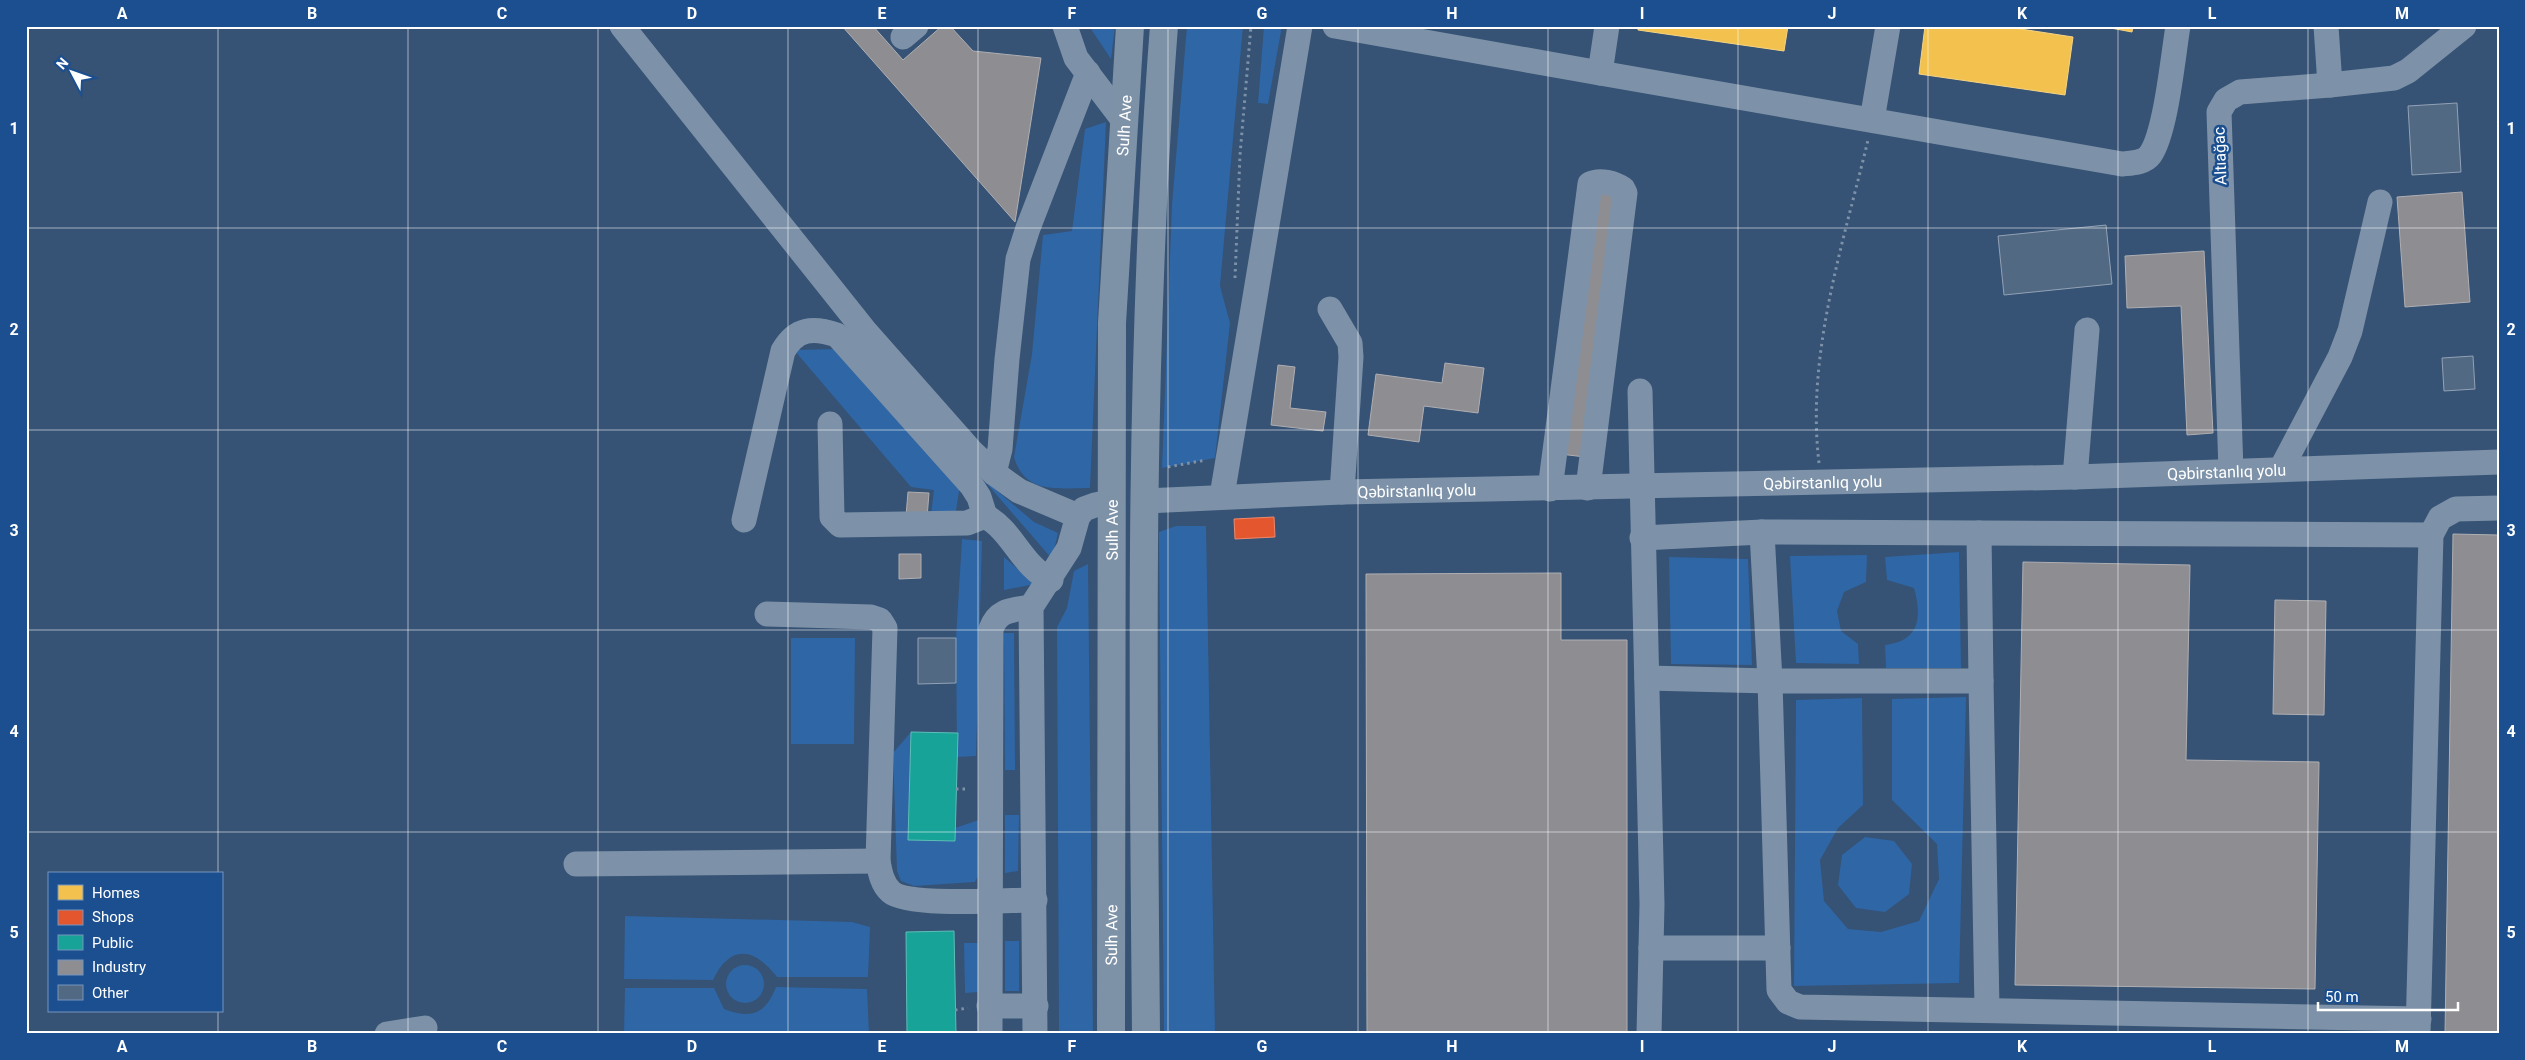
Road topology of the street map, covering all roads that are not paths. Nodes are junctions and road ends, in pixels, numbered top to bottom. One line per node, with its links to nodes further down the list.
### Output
1 (622, 26): 26 (street)
2 (1063, 26): 13 (street)
3 (1130, 26): 17 (highway, Sulh Ave)
4 (1164, 26): 33 (highway, Sulh Ave)
5 (1300, 26): 32 (street)
6 (1335, 26): 12 (street)
7 (1607, 26): 14 (street)
8 (1888, 26): 16 (street)
9 (2178, 26): 16 (street)
10 (2326, 26): 15 (street)
11 (2464, 26): 15 (street, Altıağac)
12 (1422, 34): 14 (street)
13 (1088, 73): 17 (street); 26 (street)
14 (1600, 73): 16 (street)
15 (2330, 85): 25 (street, Altıağac)
16 (1872, 120)
17 (1124, 121): 34 (highway, Sulh Ave)
18 (2380, 202): 24 (street)
19 (1330, 309): 31 (street)
20 (2087, 330): 27 (street)
21 (1640, 391): 28 (street)
22 (830, 424): 36 (street)
23 (2499, 462): 24 (street, Qəbirstanlıq yolu)
24 (2281, 469): 25 (street, Qəbirstanlıq yolu)
25 (2232, 471): 27 (street, Qəbirstanlıq yolu)
26 (994, 474): 37 (street)
27 (2075, 477): 28 (street, Qəbirstanlıq yolu)
28 (1642, 487): 29 (street, Qəbirstanlıq yolu); 42 (street)
29 (1588, 488): 30 (street, Qəbirstanlıq yolu); 30 (street)
30 (1550, 489): 31 (street, Qəbirstanlıq yolu)
31 (1342, 492): 32 (street, Qəbirstanlıq yolu)
32 (1222, 496): 33 (street, Qəbirstanlıq yolu)
33 (1145, 501): 34 (highway); 64 (highway, Sulh Ave)
34 (1110, 502): 37 (street); 63 (highway, Sulh Ave)
35 (2499, 508): 41 (street)
36 (985, 516): 38 (street); 43 (street)
37 (1078, 516): 43 (street)
38 (744, 520)
39 (1762, 532): 40 (street); 42 (street); 47 (street)
40 (1979, 534): 41 (street); 48 (street)
41 (2431, 535): 58 (street)
42 (1642, 538): 46 (street)
43 (1051, 580): 44 (street)
44 (1031, 607): 51 (street); 52 (street)
45 (767, 614): 49 (street)
46 (1647, 678): 47 (street); 53 (street)
47 (1770, 681): 48 (street); 54 (street)
48 (1981, 681): 57 (street)
49 (878, 861): 50 (street); 51 (street)
50 (576, 864)
51 (991, 900): 52 (street); 55 (street)
52 (1035, 900): 56 (street)
53 (1651, 948): 54 (street); 65 (street)
54 (1778, 948): 57 (street)
55 (989, 1006): 56 (street); 61 (street)
56 (1036, 1006): 62 (street)
57 (1987, 1009): 58 (street)
58 (2419, 1027)
59 (425, 1028): 60 (street)
60 (387, 1034)
61 (990, 1034)
62 (1036, 1034)
63 (1111, 1034)
64 (1146, 1034)
65 (1649, 1034)

